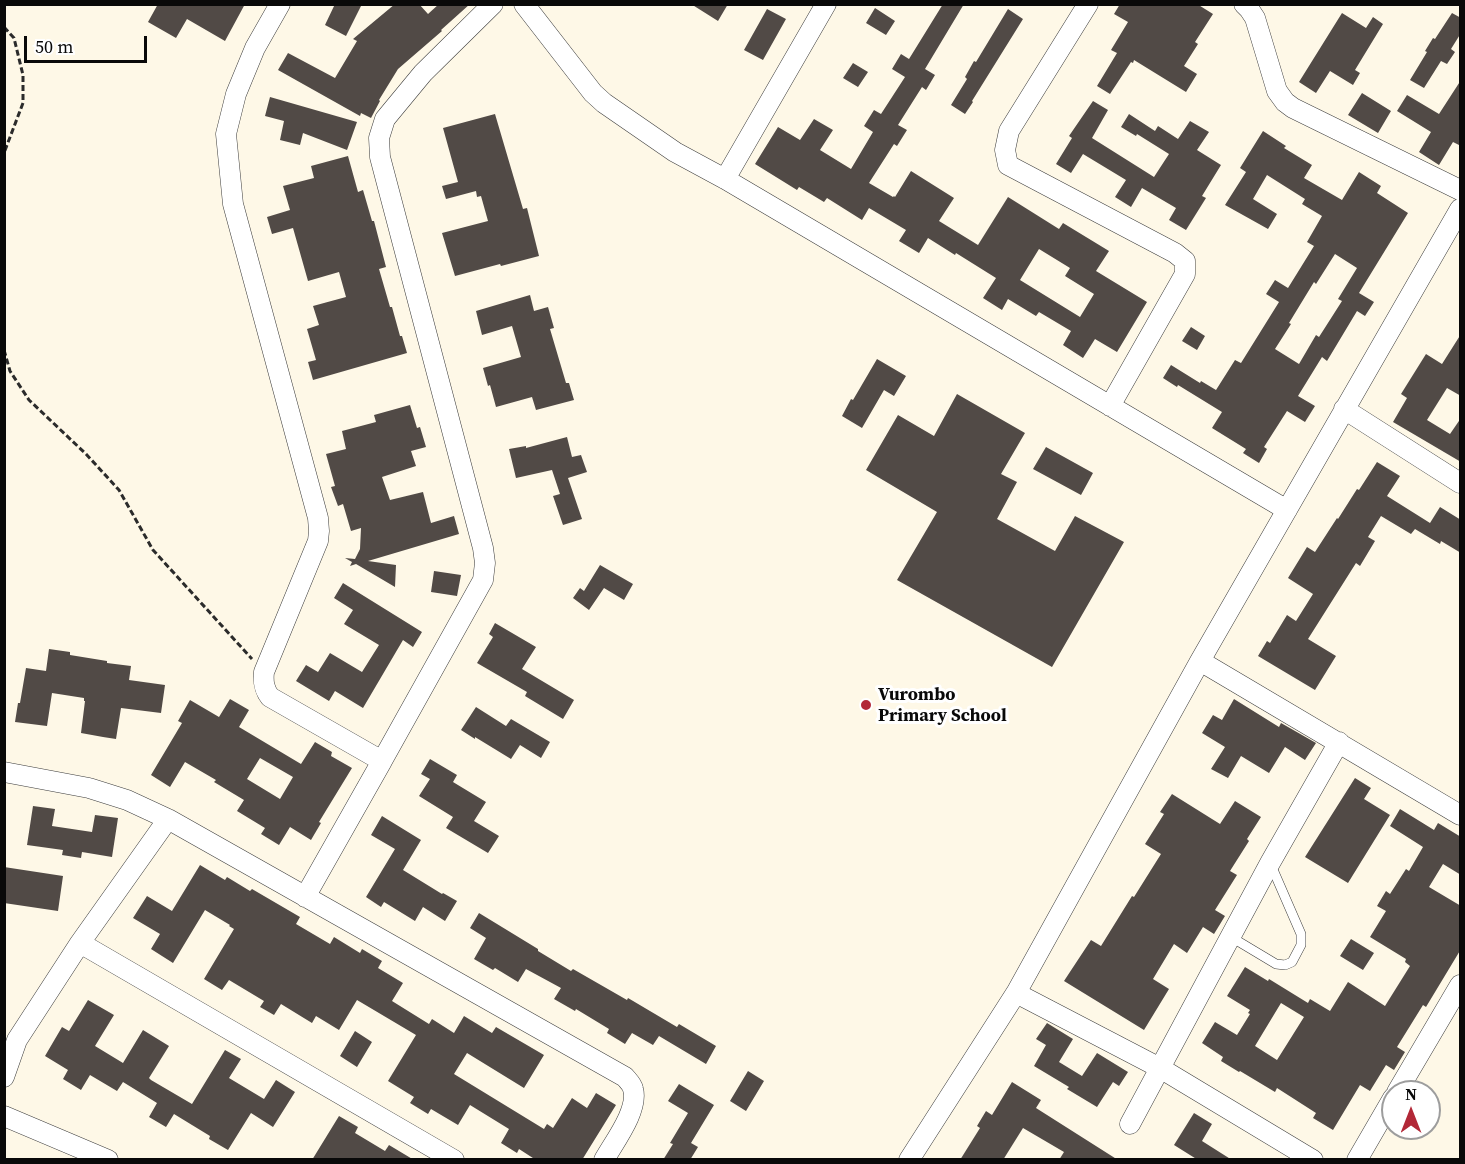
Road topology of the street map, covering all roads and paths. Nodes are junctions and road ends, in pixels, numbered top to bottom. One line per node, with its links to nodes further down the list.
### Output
1 (280, 4): 18 (street)
2 (494, 4): 20 (street)
3 (524, 4): 9 (street)
4 (826, 4): 9 (street)
5 (1088, 4): 13 (street)
6 (1244, 4): 10 (street)
7 (4, 27): 8 (path)
8 (4, 153)
9 (725, 179): 13 (street)
10 (1461, 190)
11 (1461, 209): 14 (street)
12 (4, 350): 18 (path)
13 (1110, 406): 16 (street)
14 (1344, 409): 15 (street); 16 (street)
15 (1461, 483)
16 (1287, 510): 17 (street)
17 (1200, 661): 19 (street); 29 (street)
18 (264, 672): 20 (street)
19 (1339, 742): 22 (street); 24 (street)
20 (382, 761): 25 (street)
21 (4, 772): 23 (street)
22 (1461, 815)
23 (168, 819): 25 (street); 27 (street)
24 (1270, 863): 26 (street); 26 (lane)
25 (305, 897): 38 (street)
26 (1231, 937): 30 (street)
27 (80, 942): 31 (street); 37 (street)
28 (1461, 985): 32 (street)
29 (1016, 993): 30 (street); 39 (street)
30 (1160, 1068): 35 (street); 40 (street)
31 (4, 1077)
32 (1404, 1080)
33 (4, 1116): 36 (street)
34 (1381, 1119): 41 (street)
35 (1130, 1124)
36 (108, 1160)
37 (454, 1160)
38 (604, 1160)
39 (909, 1160)
40 (1313, 1160)
41 (1357, 1160)

